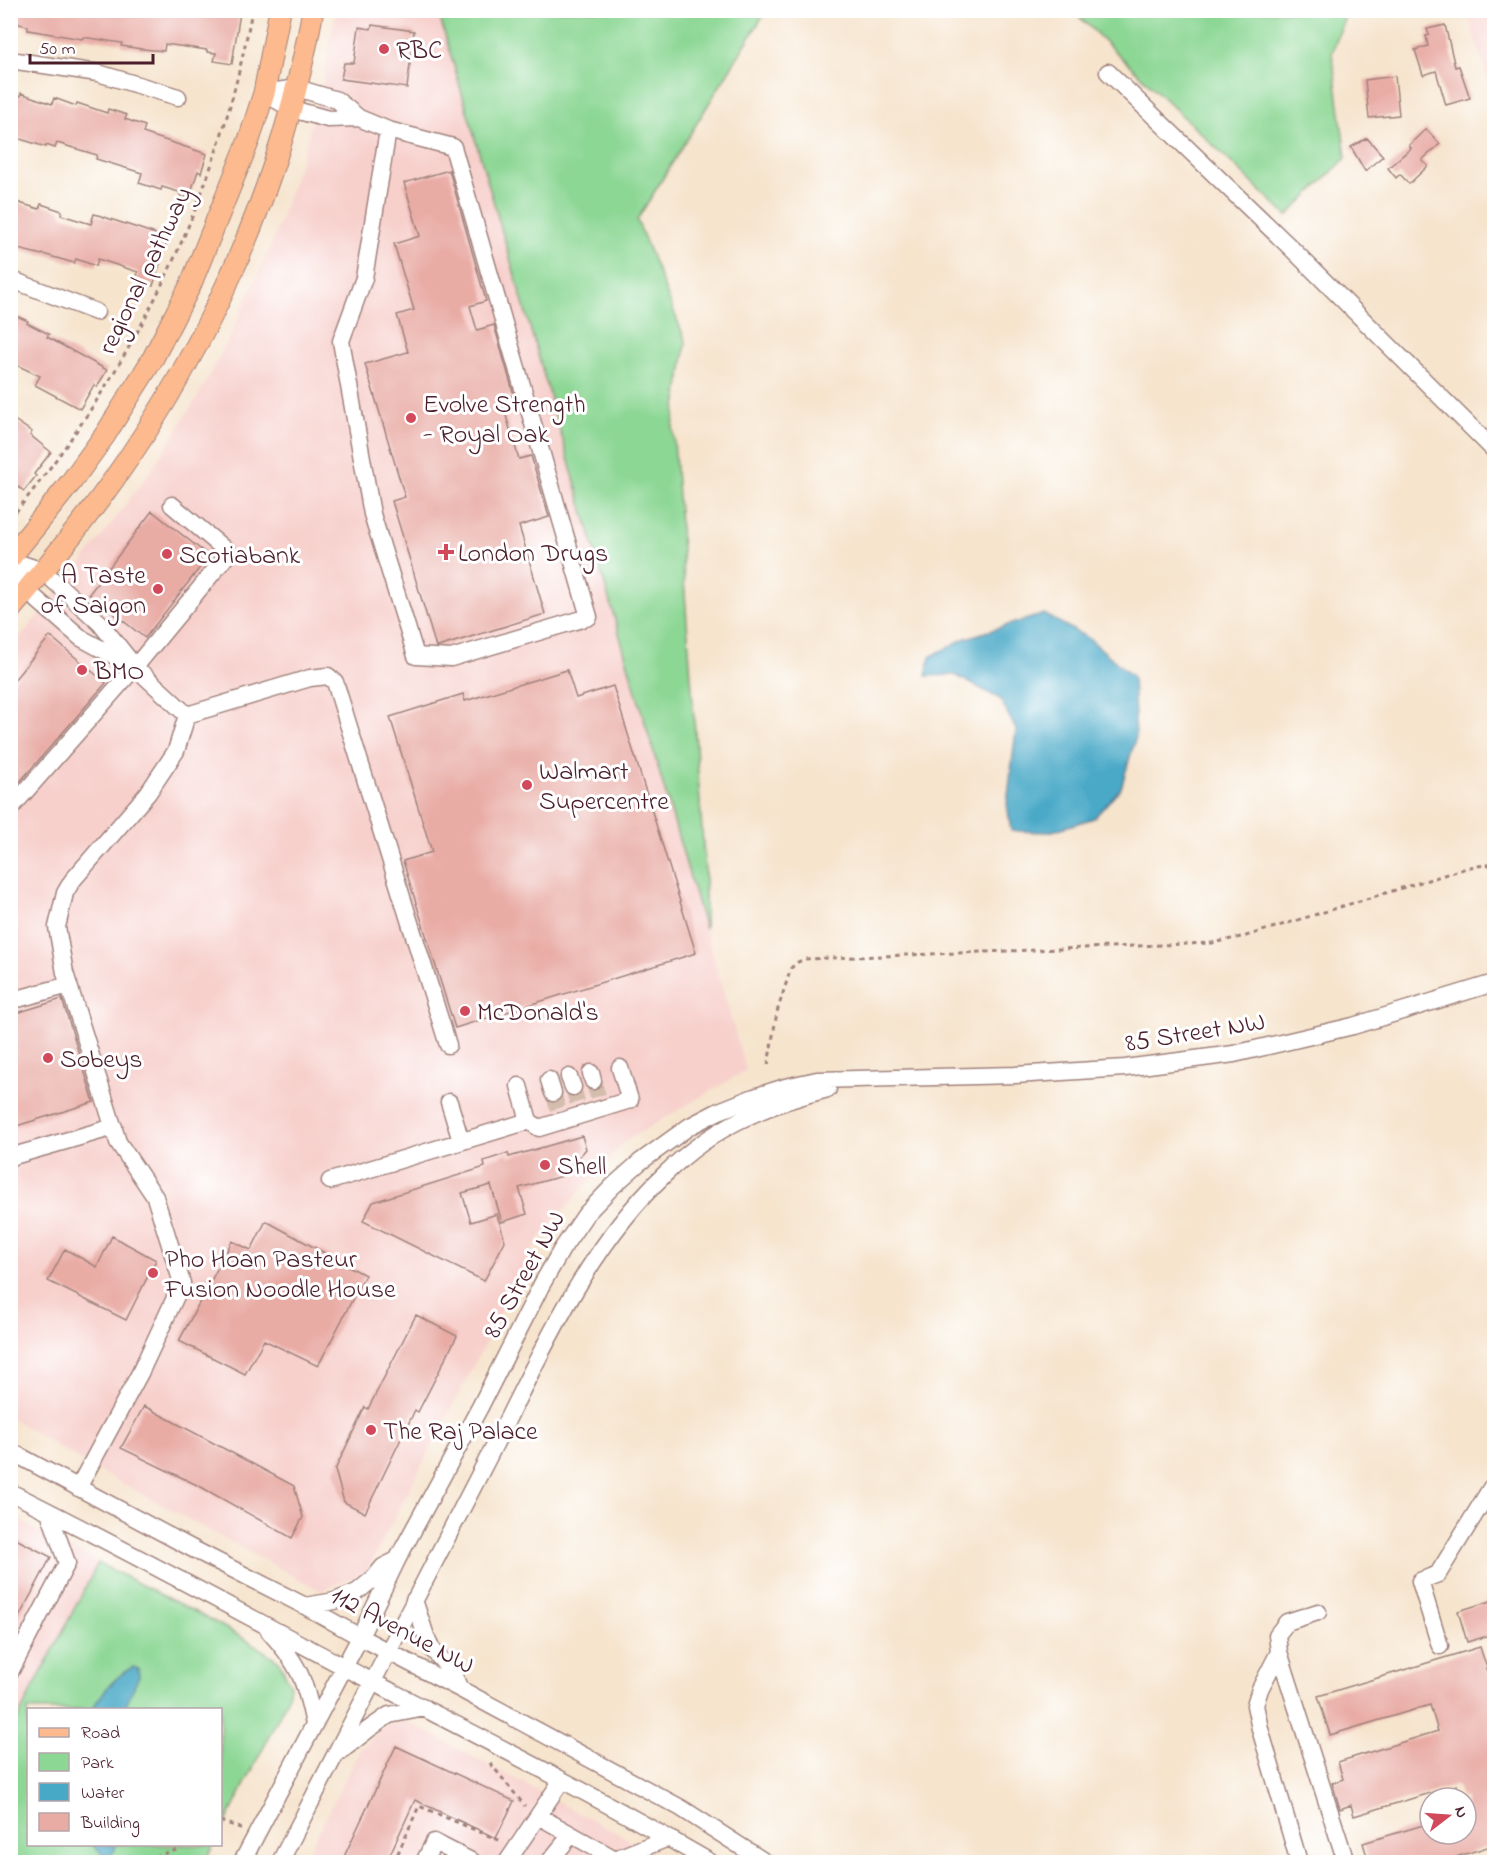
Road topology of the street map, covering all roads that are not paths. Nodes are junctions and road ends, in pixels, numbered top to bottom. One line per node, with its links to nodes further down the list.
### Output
1 (280, 10): 6 (main road)
2 (313, 10): 5 (main road)
3 (10, 60): 7 (street)
4 (1108, 72): 13 (street)
5 (297, 88): 6 (street); 8 (main road); 9 (street)
6 (264, 93): 8 (street); 15 (main road)
7 (178, 97)
8 (292, 109): 9 (street); 16 (main road)
9 (359, 118): 10 (street)
10 (388, 130): 10 (street)
11 (10, 279): 12 (street)
12 (96, 312)
13 (1494, 450)
14 (172, 505): 19 (street)
15 (10, 560): 16 (street); 17 (street)
16 (43, 571): 17 (main road); 19 (street)
17 (27, 591): 18 (main road); 19 (street)
18 (10, 610)
19 (135, 667): 20 (street); 21 (street)
20 (187, 715): 23 (street); 25 (street)
21 (10, 809)
22 (1494, 983): 27 (street, 85 Street NW)
23 (69, 986): 24 (street); 31 (street)
24 (10, 1001)
25 (448, 1045)
26 (620, 1068): 30 (street)
27 (894, 1078): 40 (street, 85 Street NW); 41 (street, 85 Street NW)
28 (519, 1086): 30 (street)
29 (449, 1102): 32 (street)
30 (529, 1121): 32 (street)
31 (114, 1127): 33 (street); 36 (street)
32 (460, 1141): 34 (street)
33 (10, 1157)
34 (330, 1181)
35 (10, 1451): 36 (street, 112 Avenue NW)
36 (78, 1488): 42 (street, 112 Avenue NW)
37 (1494, 1489): 46 (street)
38 (10, 1492): 39 (street)
39 (49, 1512): 44 (street); 50 (street)
40 (398, 1560): 42 (street); 45 (street, 85 Street NW)
41 (414, 1600): 48 (street, 85 Street NW); 52 (street)
42 (305, 1606): 45 (street, 112 Avenue NW)
43 (1318, 1612): 47 (street)
44 (262, 1623): 49 (street); 54 (street)
45 (360, 1637): 48 (street, 112 Avenue NW); 49 (street, 85 Street NW)
46 (1440, 1646)
47 (1279, 1652): 69 (street); 70 (street)
48 (389, 1653): 51 (street, 85 Street NW); 52 (street, 112 Avenue NW)
49 (344, 1666): 51 (street); 54 (street, 85 Street NW)
50 (10, 1672)
51 (374, 1682): 53 (street); 55 (street, 85 Street NW)
52 (460, 1689): 68 (street, 112 Avenue NW)
53 (425, 1708): 55 (street); 56 (street)
54 (314, 1724): 62 (street, 85 Street NW)
55 (336, 1755): 63 (street, 85 Street NW)
56 (562, 1780): 57 (street); 59 (street)
57 (535, 1811): 58 (street); 66 (street)
58 (571, 1836): 60 (street); 61 (street)
59 (668, 1838): 61 (street); 67 (street)
60 (554, 1861)
61 (614, 1861)
62 (242, 1863)
63 (280, 1863)
64 (423, 1863): 65 (street)
65 (473, 1863)
66 (507, 1863)
67 (710, 1863)
68 (765, 1863)
69 (1299, 1863)
70 (1346, 1863)

